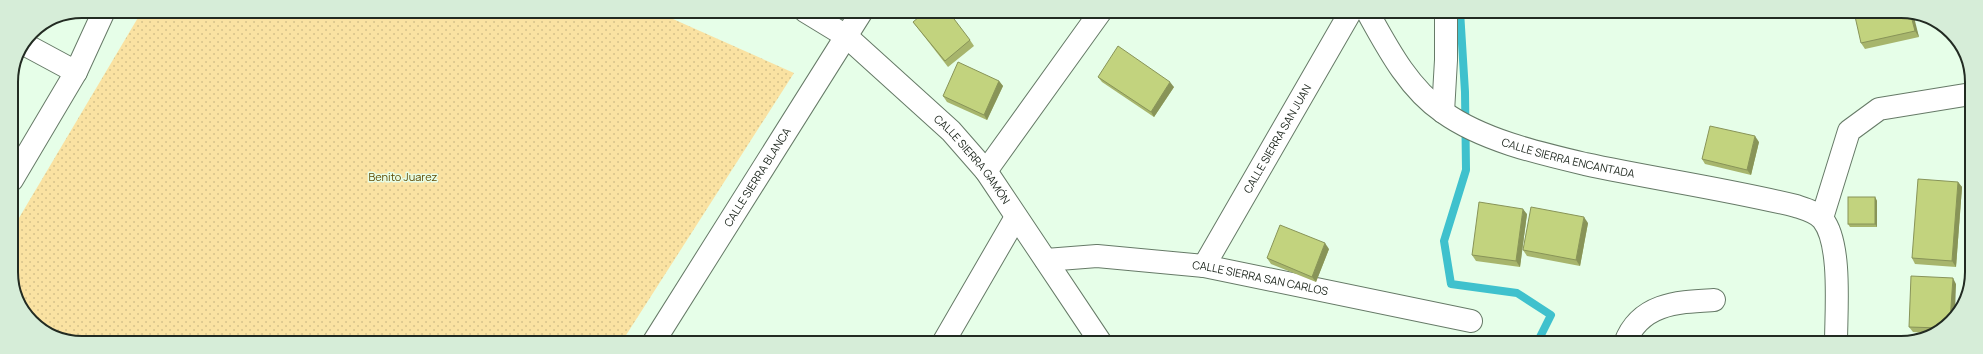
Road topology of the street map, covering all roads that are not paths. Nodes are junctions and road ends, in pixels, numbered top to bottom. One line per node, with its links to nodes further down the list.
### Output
1 (101, 18): 10 (street)
2 (817, 18): 8 (street, CALLE SIERRA GAMÓN)
3 (858, 18): 8 (street, CALLE SIERRA BLANCA)
4 (1096, 18): 14 (street)
5 (1347, 18): 18 (street, CALLE SIERRA SAN JUAN)
6 (1371, 18): 12 (street, CALLE SIERRA ENCANTADA)
7 (1446, 18): 12 (street)
8 (846, 36): 14 (street, CALLE SIERRA GAMÓN); 21 (street, CALLE SIERRA BLANCA)
9 (29, 47): 10 (street)
10 (76, 72): 13 (street)
11 (1965, 95): 16 (street)
12 (1443, 112): 16 (street, CALLE SIERRA ENCANTADA)
13 (18, 170)
14 (986, 171): 15 (street, CALLE SIERRA GAMÓN)
15 (1016, 217): 17 (street, CALLE SIERRA GAMÓN); 22 (street)
16 (1822, 218): 25 (street)
17 (1046, 260): 18 (street, CALLE SIERRA SAN CARLOS); 23 (street, CALLE SIERRA GAMÓN)
18 (1204, 266): 20 (street, CALLE SIERRA SAN CARLOS)
19 (1714, 300): 24 (street)
20 (1471, 321)
21 (657, 336)
22 (947, 336)
23 (1096, 336)
24 (1629, 336)
25 (1836, 336)

